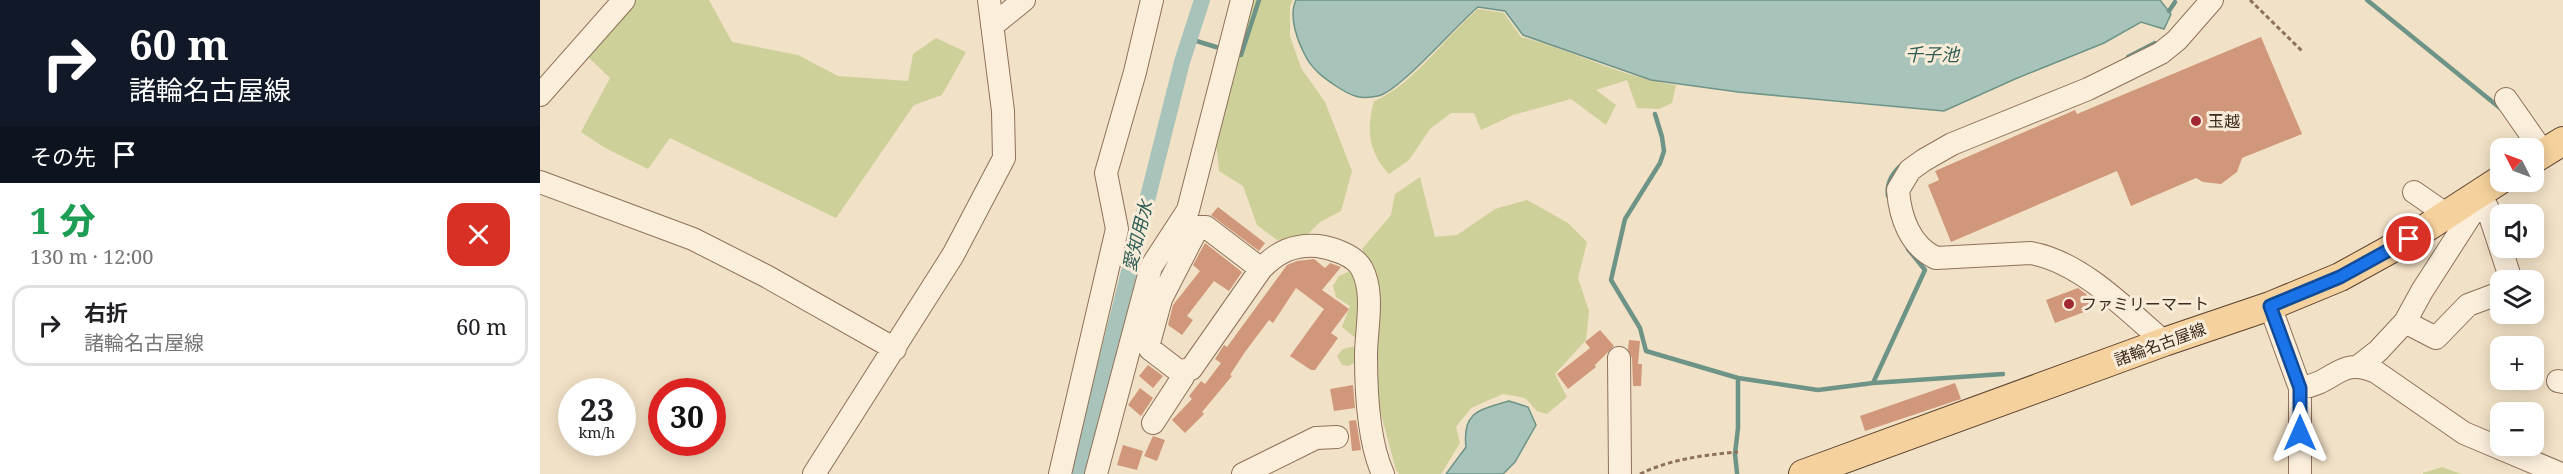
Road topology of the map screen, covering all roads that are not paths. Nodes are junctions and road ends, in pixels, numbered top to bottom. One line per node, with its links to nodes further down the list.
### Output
1 (624, 0): 8 (street)
2 (989, 0): 7 (street)
3 (1024, 0): 7 (street)
4 (1152, 0): 29 (street)
5 (1242, 0): 30 (street)
6 (2202, 3): 20 (street)
7 (992, 26): 21 (street)
8 (540, 95)
9 (2506, 99): 10 (street)
10 (2547, 151)
11 (540, 182): 21 (street)
12 (2489, 188): 14 (main road, 諸輪名古屋線); 16 (street); 19 (street)
13 (2414, 192): 14 (street)
14 (2444, 217): 18 (main road, 諸輪名古屋線)
15 (1261, 269): 24 (street); 24 (street); 32 (street)
16 (2508, 270)
17 (2490, 297): 19 (street)
18 (2270, 306): 20 (main road, 諸輪名古屋線); 25 (street)
19 (2404, 322): 23 (street)
20 (2164, 342): 34 (main road, 諸輪名古屋線)
21 (895, 349): 28 (street)
22 (1619, 358): 33 (street)
23 (2360, 365): 25 (street); 36 (street)
24 (1185, 370): 26 (street)
25 (2300, 388): 35 (street)
26 (1154, 423)
27 (1337, 437): 31 (street)
28 (814, 474)
29 (1060, 474)
30 (1096, 474)
31 (1243, 474)
32 (1383, 474)
33 (1620, 474)
34 (1803, 474)
35 (2300, 474)
36 (2561, 474)

